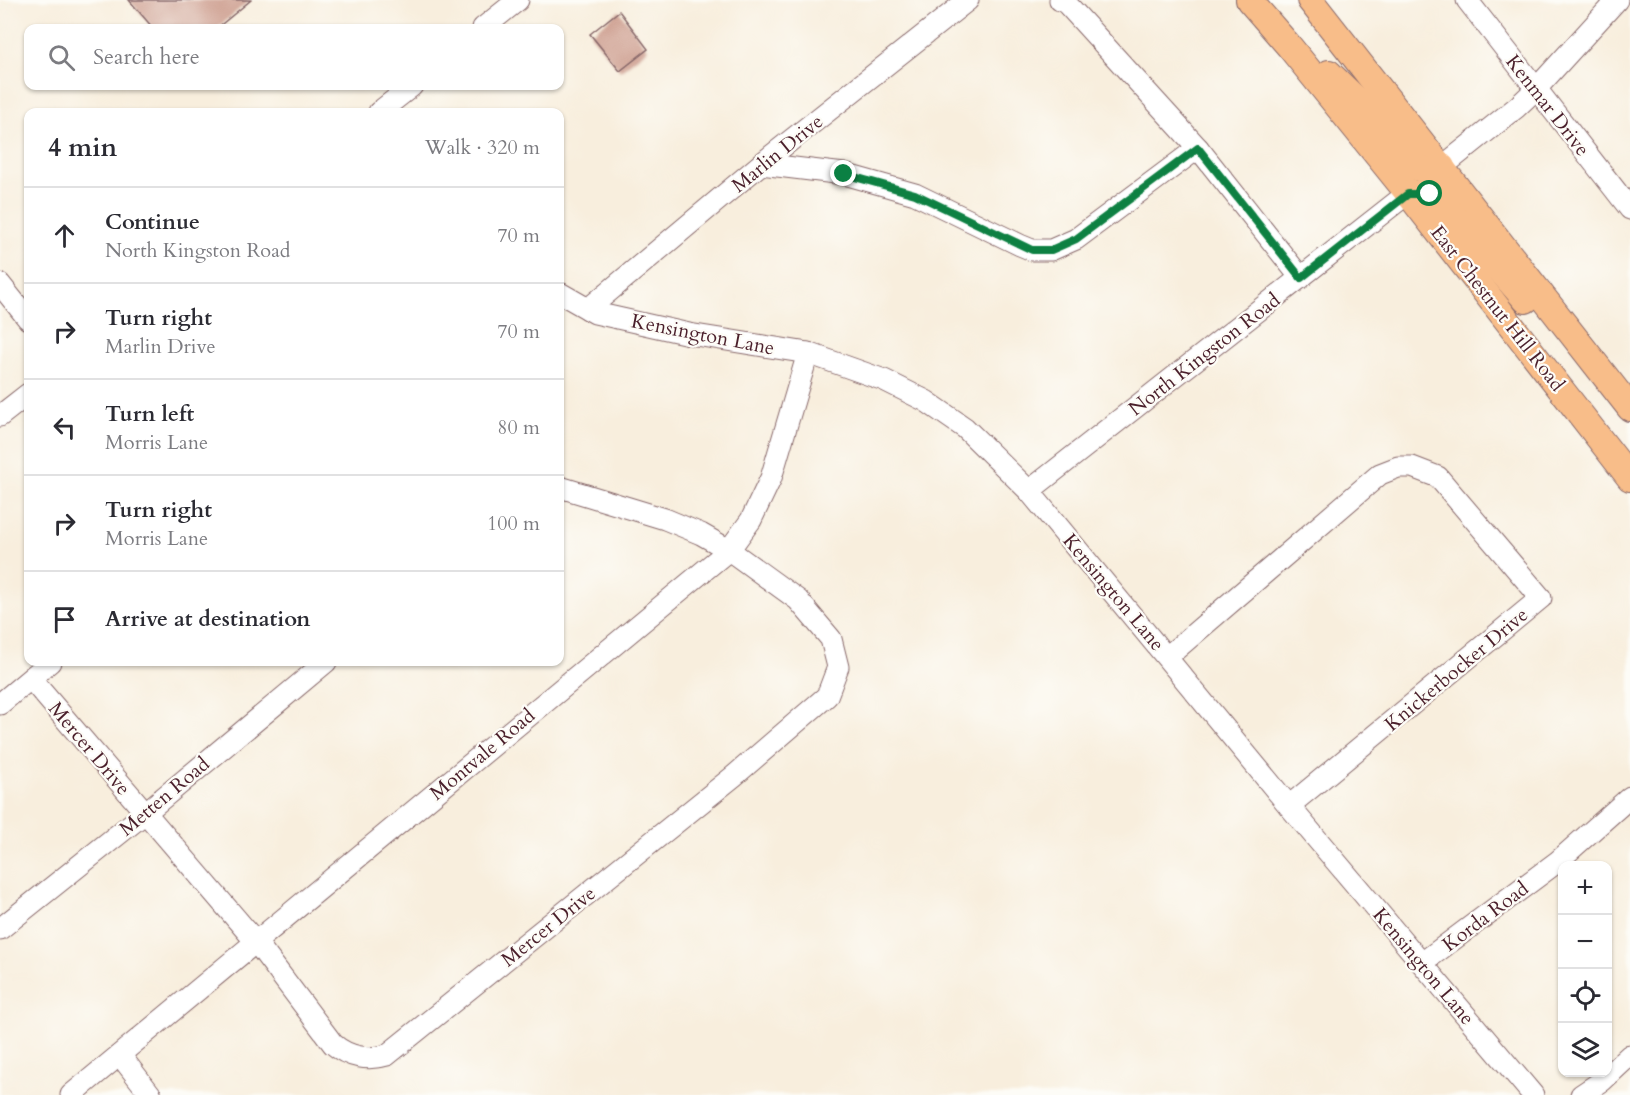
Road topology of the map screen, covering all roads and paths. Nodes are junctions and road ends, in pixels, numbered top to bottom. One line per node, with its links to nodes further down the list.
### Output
1 (518, 0): 8 (street)
2 (968, 0): 14 (street, Marlin Drive)
3 (1060, 0): 13 (street)
4 (1249, 0): 9 (main road, East Chestnut Hill Road)
5 (1310, 0): 15 (main road)
6 (1467, 0): 10 (street, Kenmar Drive)
7 (1617, 0): 10 (street)
8 (488, 24)
9 (1289, 46): 15 (main road); 16 (main road, East Chestnut Hill Road)
10 (1536, 89): 15 (street); 17 (street, Kenmar Drive)
11 (407, 90): 12 (street)
12 (384, 108)
13 (1198, 148): 14 (street); 18 (street)
14 (761, 164): 21 (street, Marlin Drive)
15 (1442, 167): 24 (main road)
16 (1408, 194): 18 (street, North Kingston Road); 24 (main road); 28 (main road, East Chestnut Hill Road)
17 (1630, 209)
18 (1301, 278): 30 (street, North Kingston Road)
19 (0, 284): 22 (street)
20 (564, 294): 21 (street, Kensington Lane)
21 (588, 309): 23 (street, Kensington Lane)
22 (24, 314)
23 (808, 353): 30 (street, Kensington Lane); 31 (street, Montvale Road)
24 (1594, 363): 26 (main road)
25 (24, 397): 27 (street)
26 (1630, 408)
27 (0, 416)
28 (1630, 478)
29 (564, 488): 31 (street, Mercer Drive)
30 (1029, 491): 32 (street, Kensington Lane)
31 (729, 550): 41 (street, Montvale Road); 41 (street, Mercer Drive)
32 (1167, 657): 38 (street, Kensington Lane); 38 (street, Knickerbocker Drive)
33 (46, 666): 35 (street)
34 (321, 666): 39 (street, Metten Road)
35 (31, 679): 36 (street); 39 (street, Mercer Drive)
36 (0, 704)
37 (1630, 797): 42 (street, Korda Road)
38 (1289, 806): 42 (street, Kensington Lane)
39 (145, 813): 40 (street, Metten Road); 41 (street, Mercer Drive)
40 (0, 929)
41 (256, 942): 43 (street, Montvale Road)
42 (1422, 963): 47 (street, Kensington Lane)
43 (120, 1055): 45 (street, Montvale Road); 46 (street)
44 (1630, 1055): 48 (street)
45 (71, 1095)
46 (151, 1095)
47 (1533, 1095)
48 (1581, 1095)

